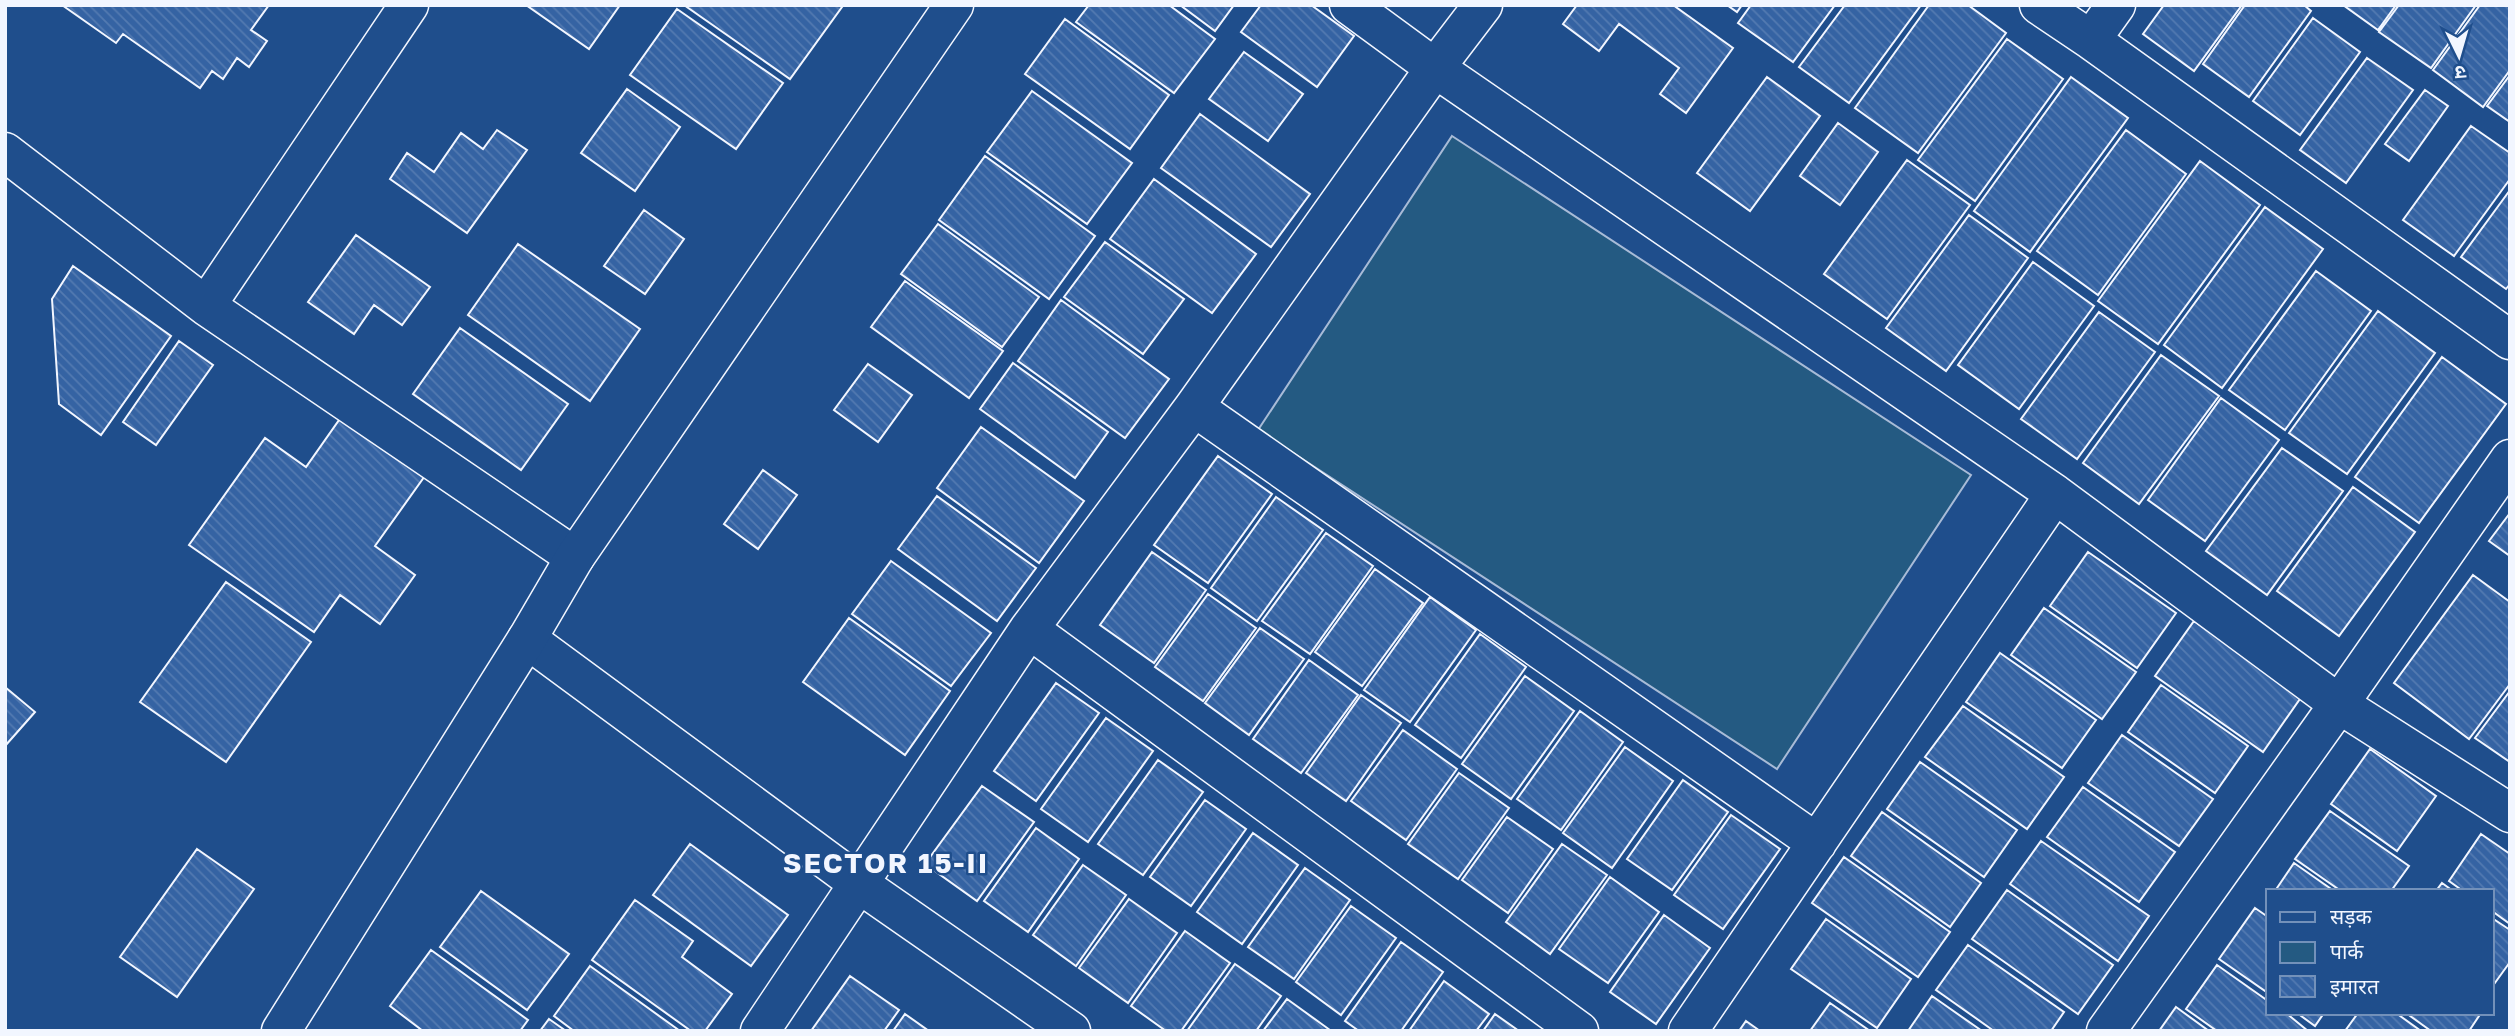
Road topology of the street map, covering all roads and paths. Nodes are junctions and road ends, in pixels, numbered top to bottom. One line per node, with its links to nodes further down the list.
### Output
1 (409, 5): 10 (street)
2 (954, 5): 15 (street)
3 (1349, 5): 8 (street)
4 (1483, 5): 8 (street)
5 (2039, 5): 7 (street)
6 (2116, 5): 7 (street)
7 (2091, 40): 11 (street)
8 (1435, 68): 12 (street); 14 (street)
9 (5, 152): 10 (street)
10 (206, 306): 15 (street)
11 (2510, 340)
12 (1194, 407): 16 (street); 20 (street)
13 (2510, 459): 18 (street)
14 (2055, 494): 18 (street); 20 (street)
15 (575, 557): 17 (street)
16 (1029, 629): 21 (street); 25 (street)
17 (527, 639): 21 (street); 22 (street)
18 (2339, 704): 19 (street); 27 (street)
19 (2510, 813)
20 (1817, 843): 26 (street)
21 (858, 883): 23 (street); 24 (street)
22 (281, 1031)
23 (760, 1031)
24 (1071, 1031)
25 (1579, 1031)
26 (1688, 1031)
27 (2106, 1031)

